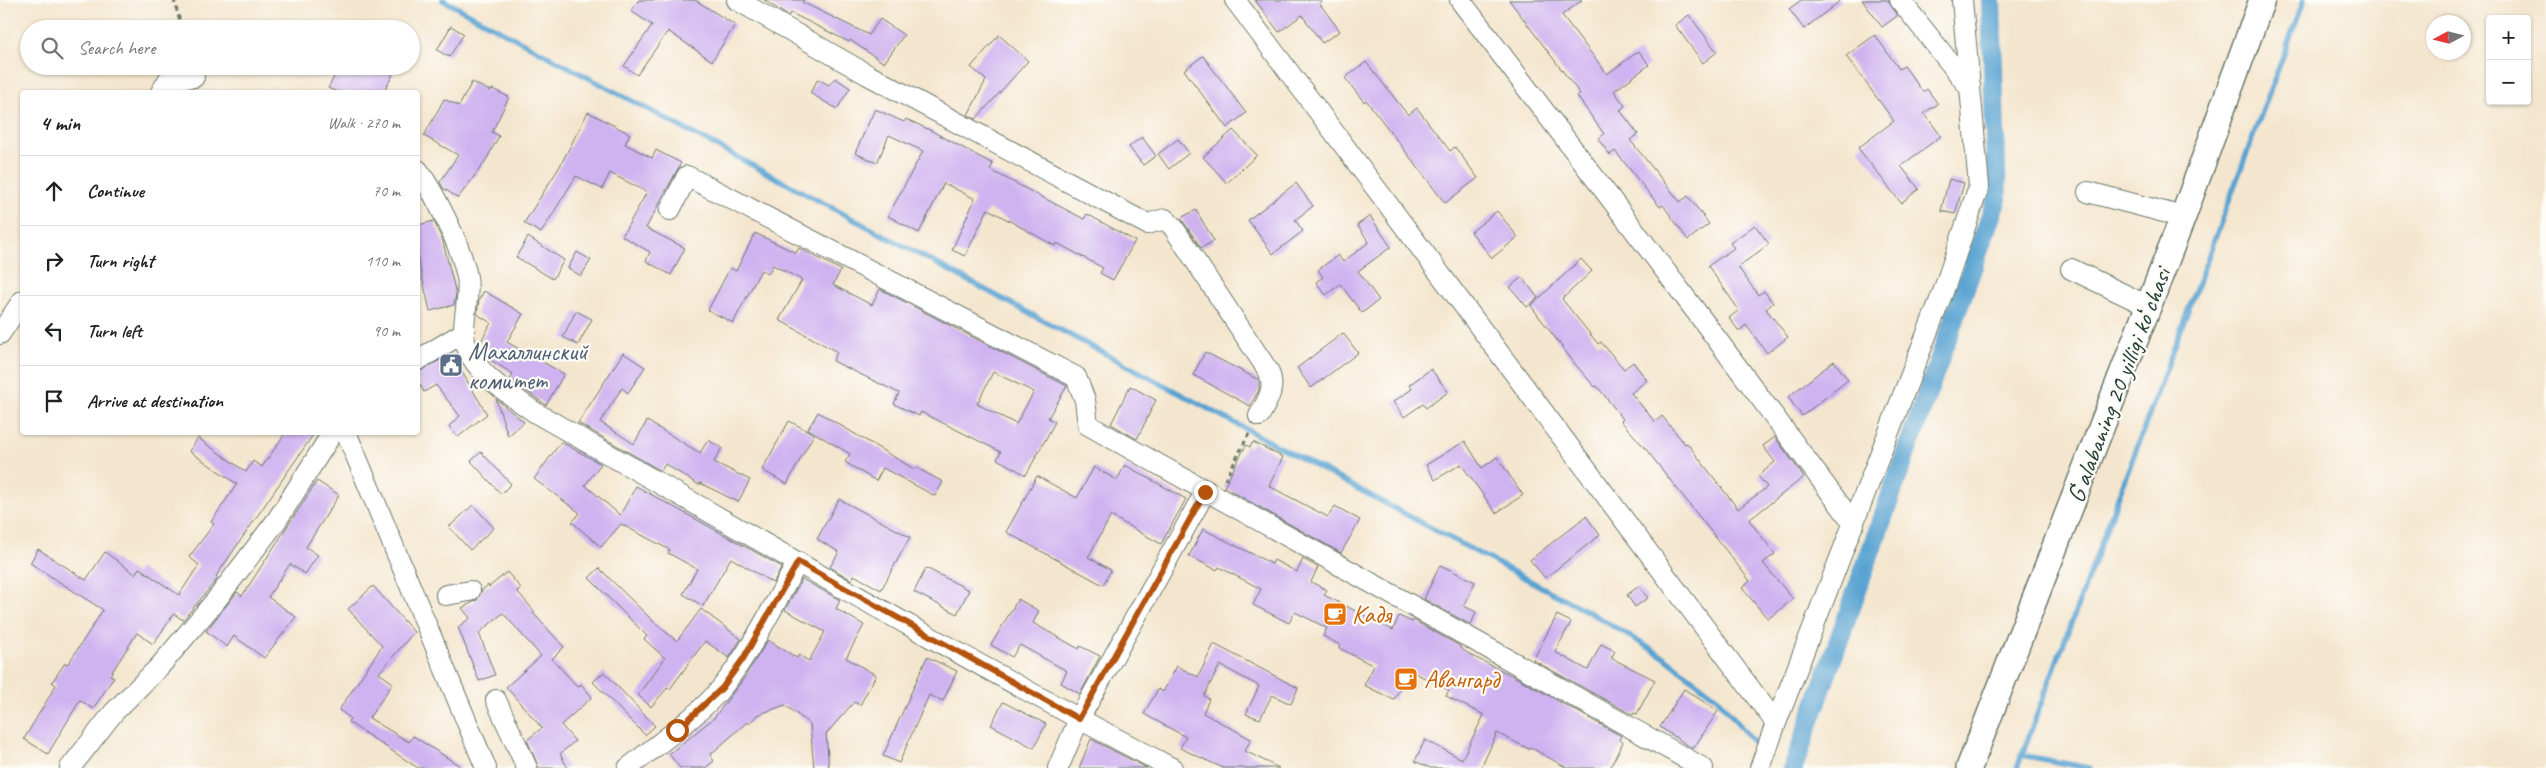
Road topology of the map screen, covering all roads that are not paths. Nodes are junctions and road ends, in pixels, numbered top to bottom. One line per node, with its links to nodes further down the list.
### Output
1 (737, 0): 20 (street)
2 (1235, 0): 30 (street)
3 (1460, 0): 24 (street)
4 (1900, 0): 8 (street)
5 (1962, 0): 8 (street)
6 (2262, 0): 13 (main road, Gʻalabaning 20 yilligi koʻchasi)
7 (195, 78): 9 (street)
8 (1969, 87): 24 (street)
9 (162, 90)
10 (420, 174): 17 (street)
11 (2088, 192): 13 (street)
12 (670, 210): 23 (street)
13 (2183, 217): 16 (main road, Gʻalabaning 20 yilligi koʻchasi)
14 (2071, 269): 16 (street)
15 (20, 305): 18 (street)
16 (2148, 306): 39 (main road, Gʻalabaning 20 yilligi koʻchasi)
17 (464, 333): 19 (street); 25 (street)
18 (0, 334)
19 (420, 359)
20 (1259, 416)
21 (331, 435): 32 (street)
22 (347, 435): 33 (street)
23 (1205, 492): 29 (street); 38 (street)
24 (1854, 524): 30 (street)
25 (798, 562): 29 (street); 35 (street)
26 (470, 591): 27 (street)
27 (446, 596)
28 (496, 700): 34 (street)
29 (1079, 719): 36 (street); 37 (street)
30 (1776, 723): 31 (street)
31 (1763, 760)
32 (70, 768)
33 (486, 768)
34 (528, 768)
35 (628, 768)
36 (1058, 768)
37 (1172, 768)
38 (1702, 768)
39 (1969, 768)

